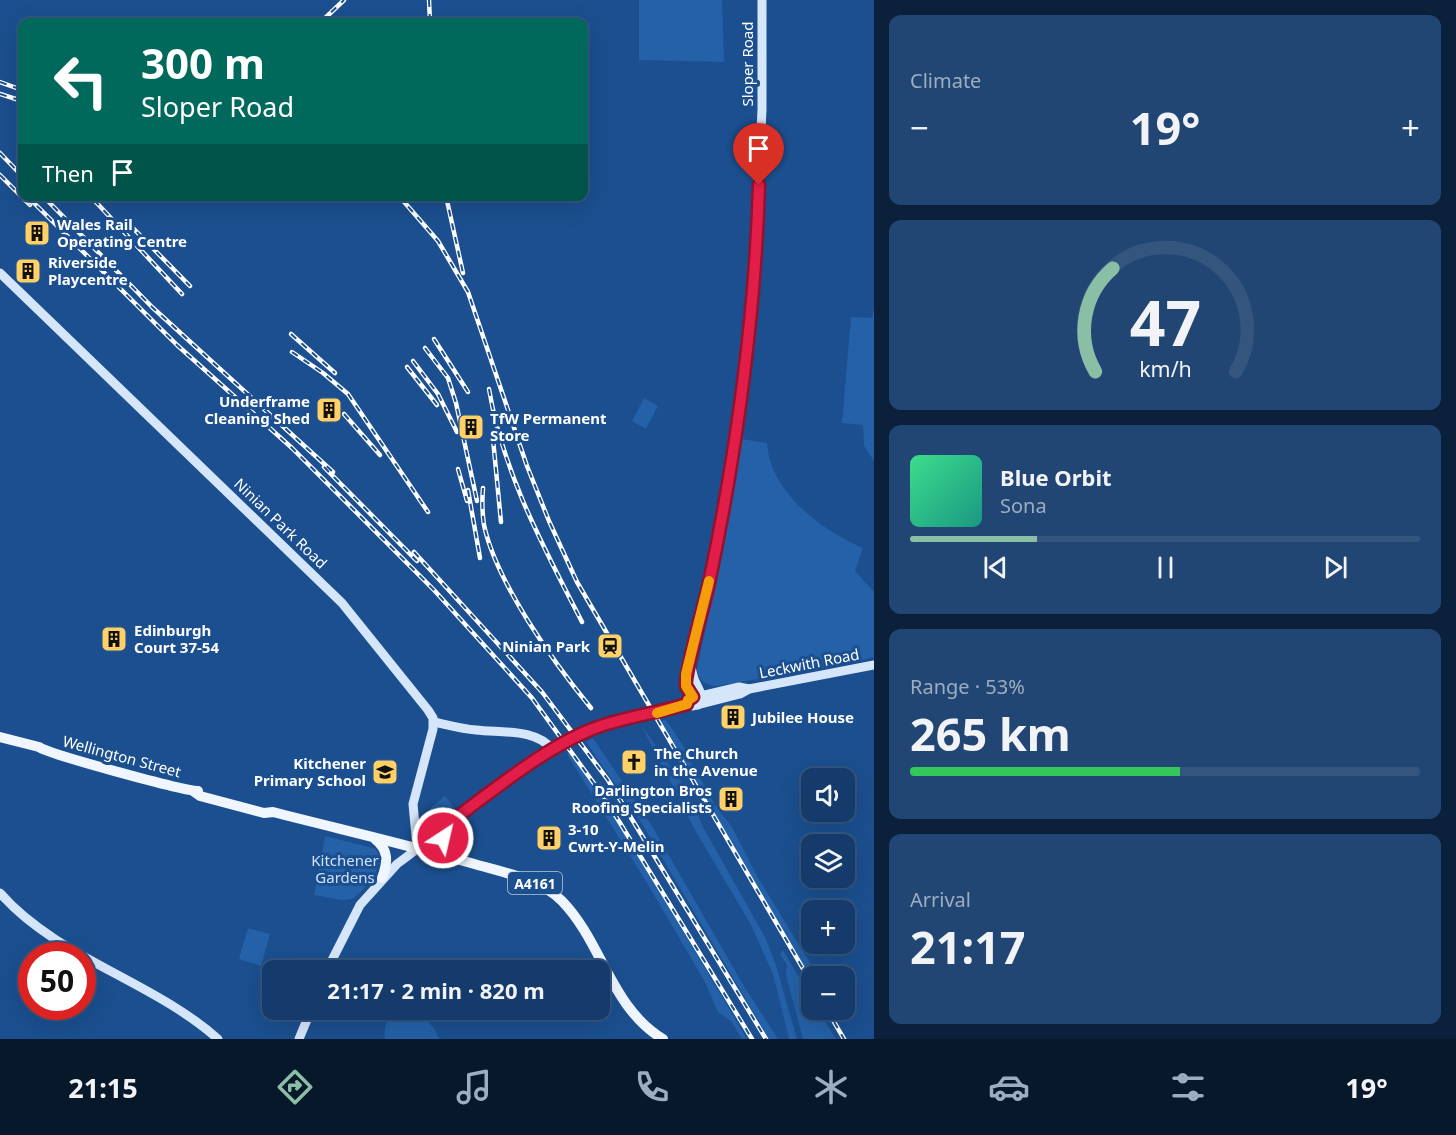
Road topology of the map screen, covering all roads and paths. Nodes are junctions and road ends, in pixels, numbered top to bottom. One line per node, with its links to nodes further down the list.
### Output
1 (762, 0): 4 (street, Sloper Road)
2 (0, 273): 5 (street, Ninian Park Road)
3 (874, 665): 4 (street, Leckwith Road)
4 (697, 701): 9 (street, Leckwith Road)
5 (434, 722): 9 (street); 12 (street)
6 (0, 737): 8 (main road, Wellington Street / A4161)
7 (0, 744): 8 (main road, Wellington Street / A4161)
8 (43, 750): 11 (main road, Wellington Street / A4161)
9 (553, 750): 10 (street, Leckwith Road)
10 (445, 826): 12 (street, Leckwith Road); 13 (street)
11 (371, 837): 12 (main road, Wellington Street / A4161); 14 (main road)
12 (417, 847): 13 (main road, A4161); 14 (street, Leckwith Road)
13 (455, 858): 20 (main road, A4161)
14 (382, 878): 16 (street, Leckwith Road)
15 (0, 893): 18 (street)
16 (332, 960)
17 (307, 1020): 19 (street)
18 (218, 1039)
19 (299, 1039)
20 (663, 1039)

